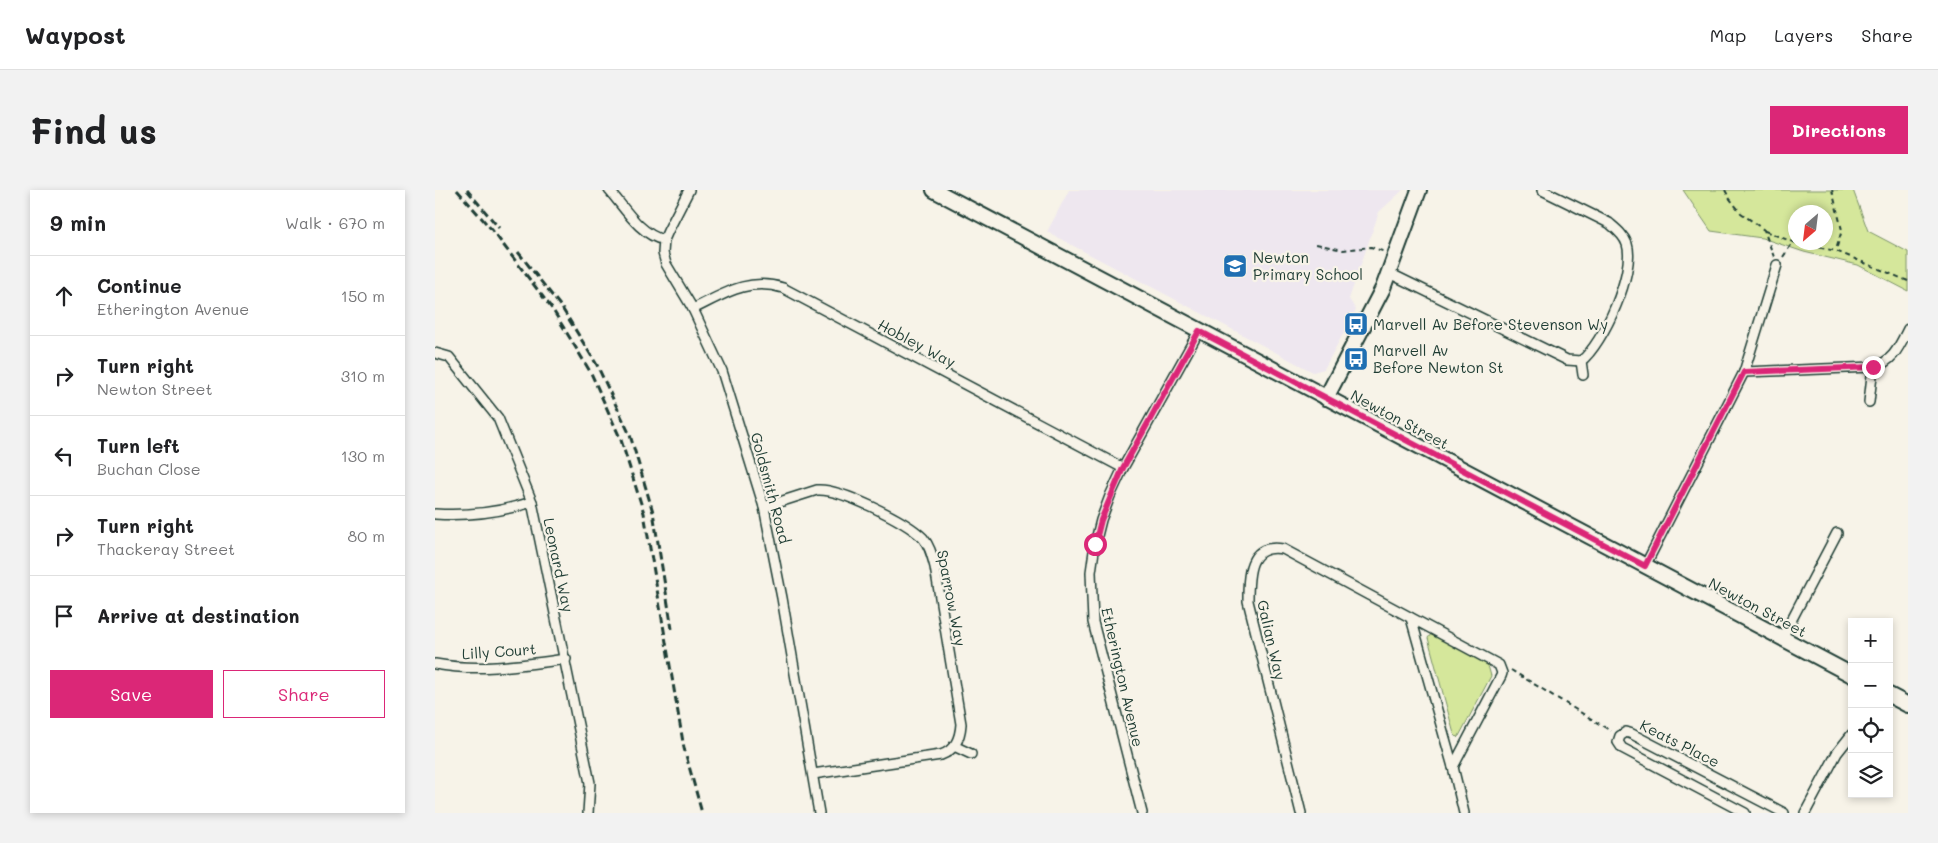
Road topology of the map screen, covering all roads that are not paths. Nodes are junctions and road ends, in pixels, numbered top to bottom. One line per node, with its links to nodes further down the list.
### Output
1 (609, 190): 6 (street)
2 (689, 190): 6 (street)
3 (934, 190): 11 (street, Newton Street)
4 (1419, 190): 8 (street)
5 (1542, 190): 13 (street)
6 (664, 240): 9 (street, Goldsmith Road)
7 (1777, 265): 15 (street)
8 (1389, 273): 13 (street); 17 (street)
9 (693, 309): 19 (street, Hobley Way); 21 (street, Goldsmith Road)
10 (1908, 329): 14 (street)
11 (1199, 331): 17 (street, Newton Street); 19 (street, Etherington Avenue)
12 (435, 353): 20 (street, Leonard Way)
13 (1581, 361): 16 (street)
14 (1873, 367): 15 (street); 18 (street)
15 (1744, 372): 24 (street)
16 (1583, 376)
17 (1326, 398): 24 (street, Newton Street)
18 (1869, 402)
19 (1123, 468): 39 (street, Etherington Avenue)
20 (532, 502): 22 (street); 27 (street, Leonard Way)
21 (764, 507): 33 (street, Sparrow Way); 36 (street, Goldsmith Road)
22 (435, 514)
23 (1837, 533): 26 (street)
24 (1645, 566): 26 (street, Newton Street)
25 (1411, 618): 35 (street); 35 (street, Galian Way); 40 (street, Galian Way)
26 (1782, 638): 29 (street, Newton Street)
27 (565, 659): 28 (street, Lilly Court); 37 (street, Leonard Way)
28 (435, 664)
29 (1848, 673)
30 (1893, 697): 31 (street)
31 (1908, 705)
32 (1848, 739): 44 (street)
33 (954, 746): 34 (street); 36 (street)
34 (971, 754)
35 (1453, 767): 41 (street)
36 (813, 774): 38 (street, Goldsmith Road)
37 (588, 813)
38 (819, 813)
39 (1142, 813)
40 (1301, 813)
41 (1464, 813)
42 (1745, 813): 43 (street, Keats Place)
43 (1784, 813)
44 (1805, 813)

